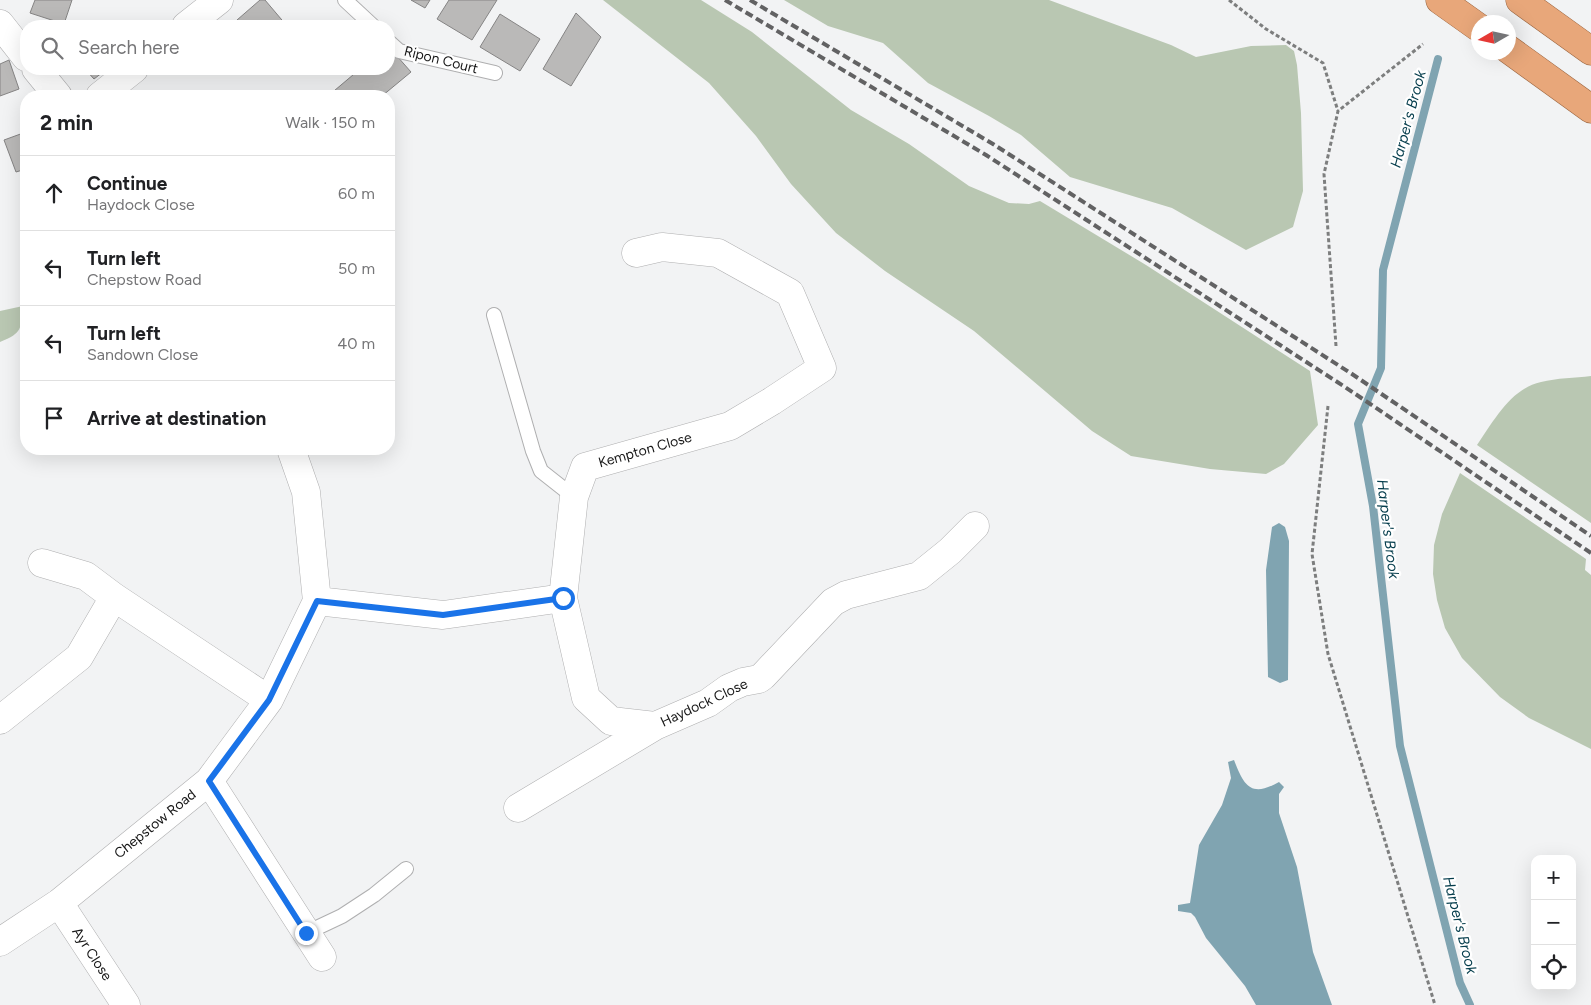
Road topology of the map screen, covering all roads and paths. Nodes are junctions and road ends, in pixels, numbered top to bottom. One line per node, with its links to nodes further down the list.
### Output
1 (219, 0): 6 (street)
2 (345, 0): 7 (lane)
3 (1229, 0): 21 (path)
4 (1440, 0): 8 (highway)
5 (1520, 0): 13 (highway)
6 (194, 20)
7 (367, 20)
8 (1471, 22)
9 (0, 24): 12 (street)
10 (1423, 44): 21 (path)
11 (395, 47): 15 (lane, Ripon Court)
12 (20, 49)
13 (1591, 52)
14 (1516, 55): 20 (highway)
15 (495, 74)
16 (41, 75): 18 (street)
17 (126, 75): 19 (street)
18 (53, 90)
19 (108, 90)
20 (1591, 109)
21 (1338, 111): 24 (path)
22 (636, 253): 27 (street, Kempton Close)
23 (494, 315): 27 (lane)
24 (1336, 346)
25 (1328, 406): 44 (path)
26 (293, 455): 32 (street)
27 (574, 497): 31 (street, Kempton Close)
28 (975, 526): 35 (street, Haydock Close)
29 (42, 563): 30 (street)
30 (114, 597): 33 (street); 34 (street)
31 (563, 598): 32 (street); 35 (street, Haydock Close)
32 (317, 601): 33 (street, Chepstow Road)
33 (269, 700): 36 (street, Chepstow Road)
34 (0, 720)
35 (655, 726): 37 (street)
36 (209, 781): 39 (street, Chepstow Road); 40 (street)
37 (518, 808)
38 (406, 870): 40 (lane)
39 (59, 903): 41 (street, Chepstow Road); 43 (street, Ayr Close)
40 (306, 933): 42 (street)
41 (0, 942)
42 (322, 957)
43 (126, 1005)
44 (1435, 1005)

